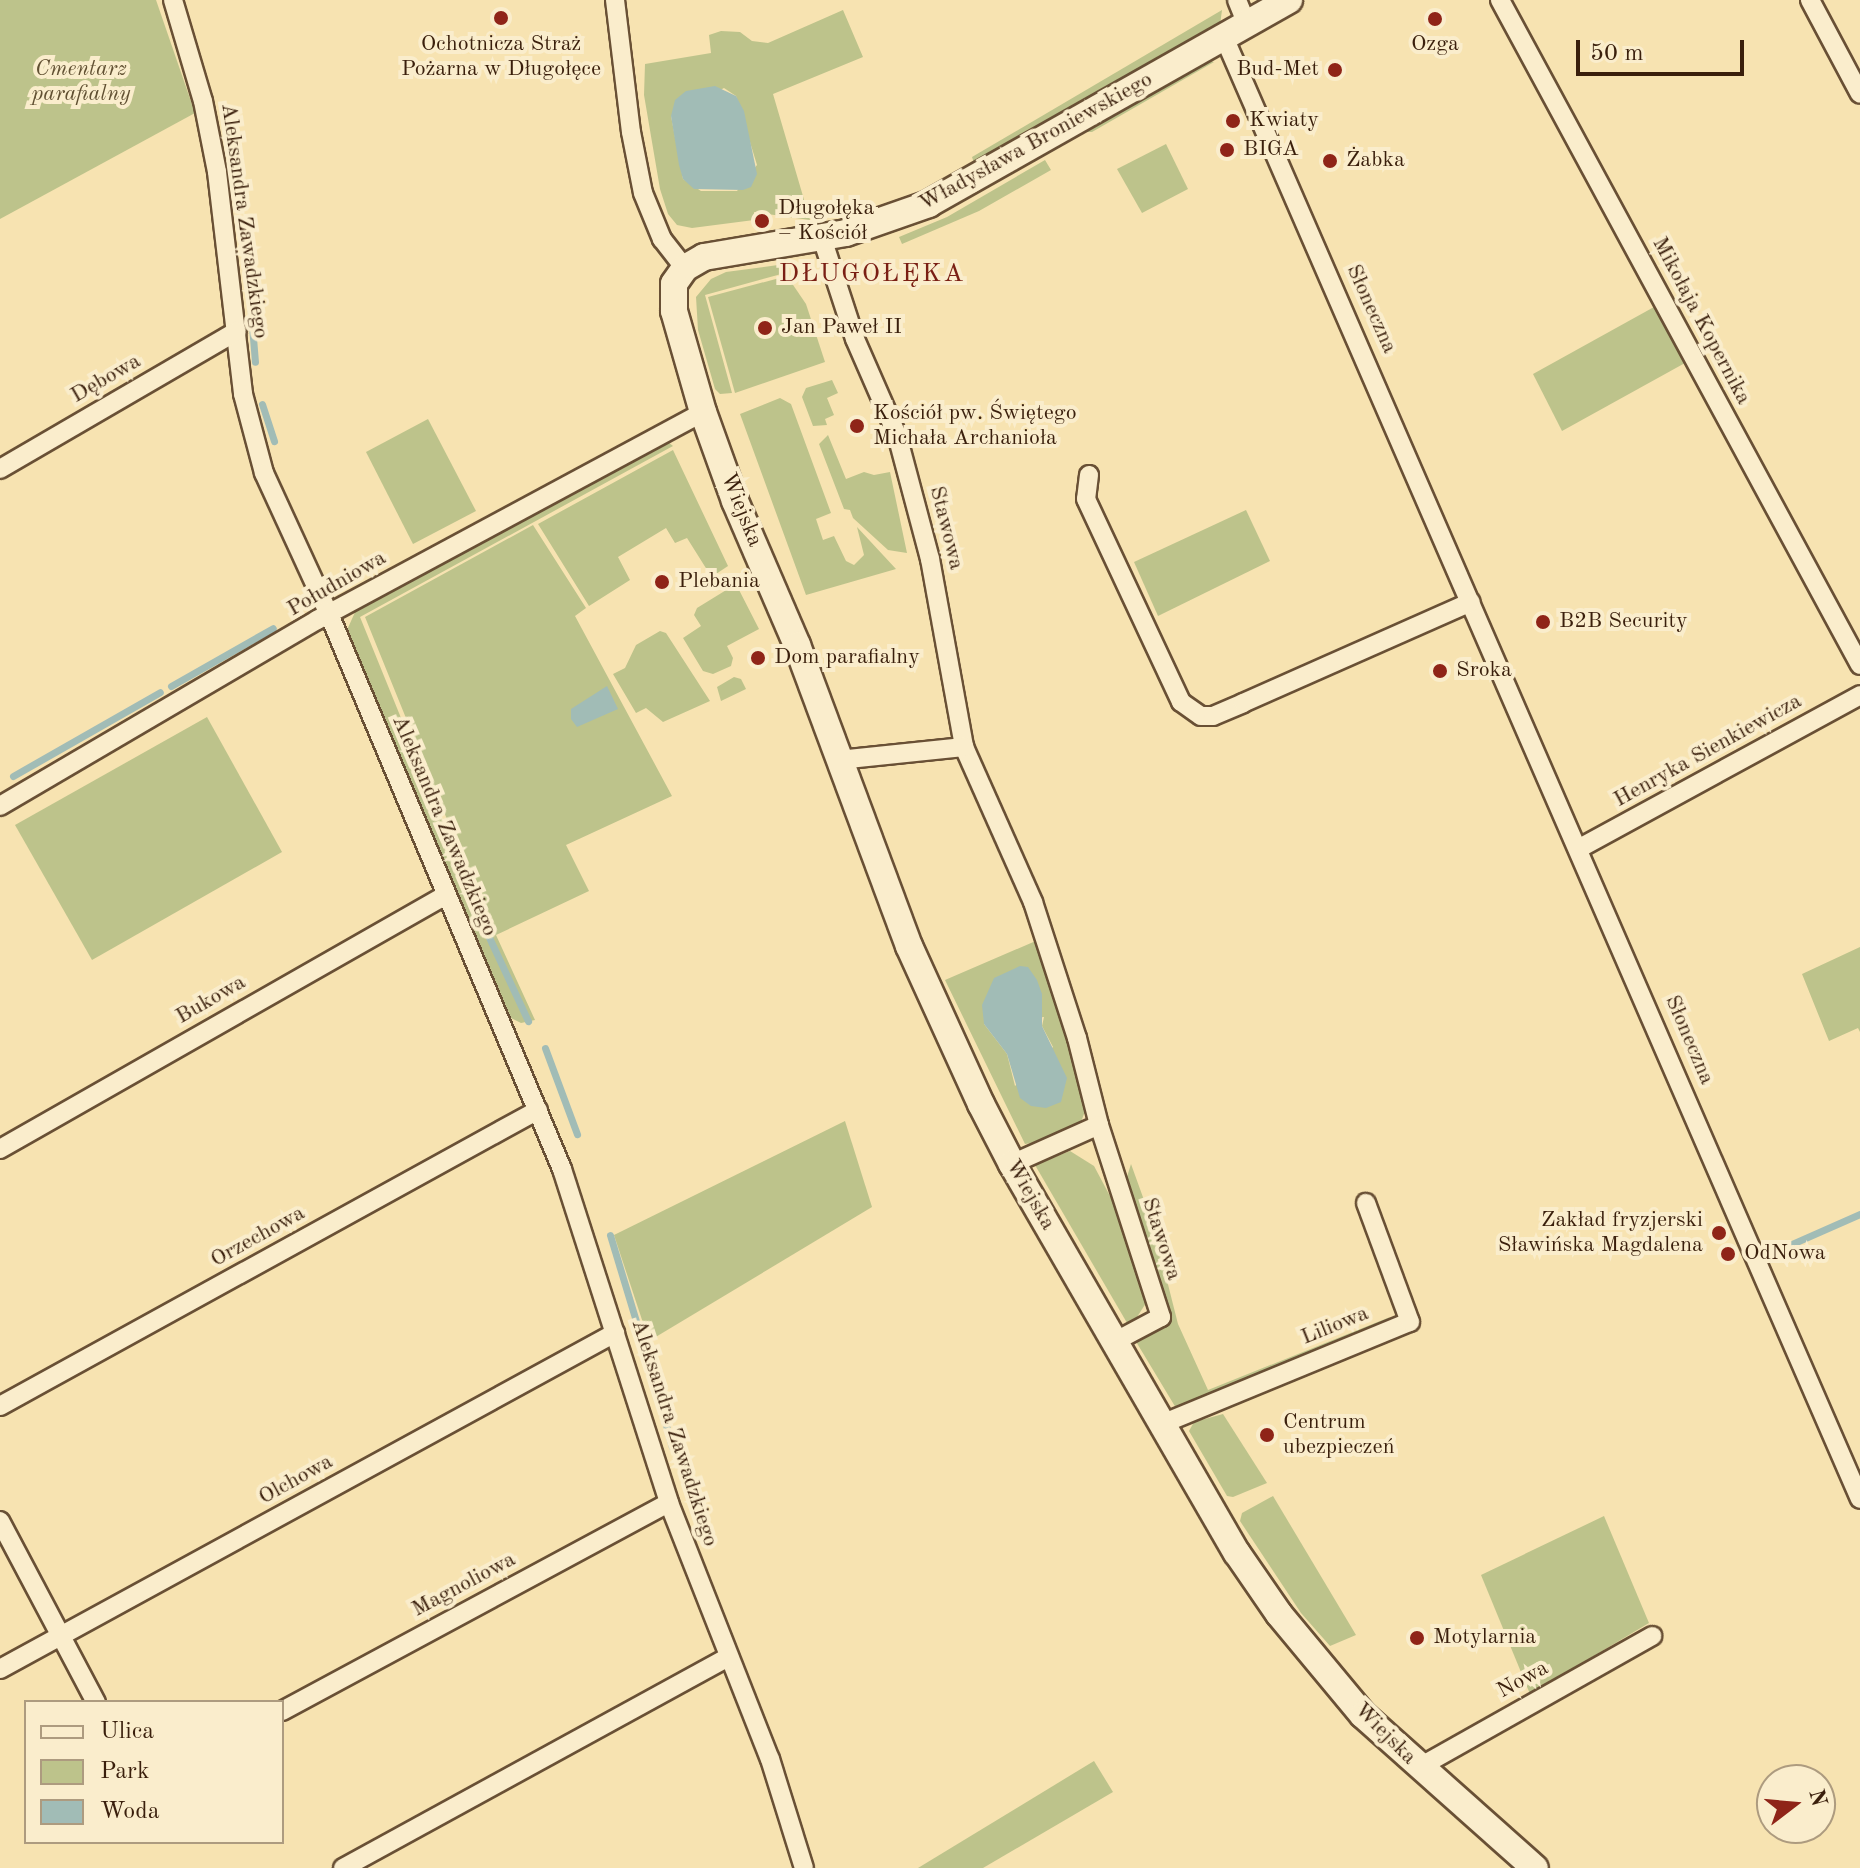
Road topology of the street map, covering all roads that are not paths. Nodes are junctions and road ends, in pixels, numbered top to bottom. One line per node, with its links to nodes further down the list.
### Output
1 (173, 0): 10 (street, Aleksandra Zawadzkiego)
2 (615, 0): 9 (street)
3 (1289, 0): 6 (street, Władysława Broniewskiego)
4 (1500, 0): 16 (street, Mikołaja Kopernika)
5 (1810, 0): 7 (street)
6 (1236, 21): 8 (street, Władysława Broniewskiego); 14 (street, Słoneczna)
7 (1860, 94)
8 (822, 238): 9 (street, Władysława Broniewskiego); 18 (street, Stawowa)
9 (685, 268): 11 (street)
10 (237, 331): 12 (street, Dębowa); 15 (street, Aleksandra Zawadzkiego)
11 (703, 412): 15 (street, Południowa); 19 (street, Wiejska)
12 (0, 469)
13 (1089, 475): 14 (street)
14 (1471, 602): 21 (street, Słoneczna)
15 (329, 614): 20 (street, Południowa); 22 (street, Aleksandra Zawadzkiego)
16 (1860, 665)
17 (1860, 695): 21 (street, Henryka Sienkiewicza)
18 (964, 747): 19 (street); 24 (street, Stawowa)
19 (838, 760): 26 (street, Wiejska)
20 (0, 806)
21 (1578, 849): 32 (street, Słoneczna)
22 (446, 895): 23 (street, Aleksandra Zawadzkiego); 25 (street, Bukowa)
23 (538, 1110): 28 (street, Aleksandra Zawadzkiego); 30 (street, Orzechowa)
24 (1099, 1125): 26 (street); 29 (street, Stawowa)
25 (0, 1149)
26 (1012, 1164): 29 (street, Wiejska)
27 (1366, 1203): 31 (street, Liliowa)
28 (615, 1333): 33 (street, Aleksandra Zawadzkiego); 36 (street, Olchowa)
29 (1114, 1342): 31 (street, Wiejska)
30 (0, 1406)
31 (1162, 1424): 41 (street, Wiejska)
32 (1860, 1499)
33 (669, 1503): 37 (street, Aleksandra Zawadzkiego); 40 (street, Magnoliowa)
34 (0, 1521): 36 (street)
35 (1652, 1636): 41 (street, Nowa)
36 (59, 1637): 38 (street, Olchowa); 39 (street)
37 (728, 1657): 42 (street); 43 (street, Aleksandra Zawadzkiego)
38 (0, 1669)
39 (95, 1700)
40 (284, 1710)
41 (1418, 1768): 44 (street, Wiejska)
42 (343, 1868)
43 (804, 1868)
44 (1535, 1868)

